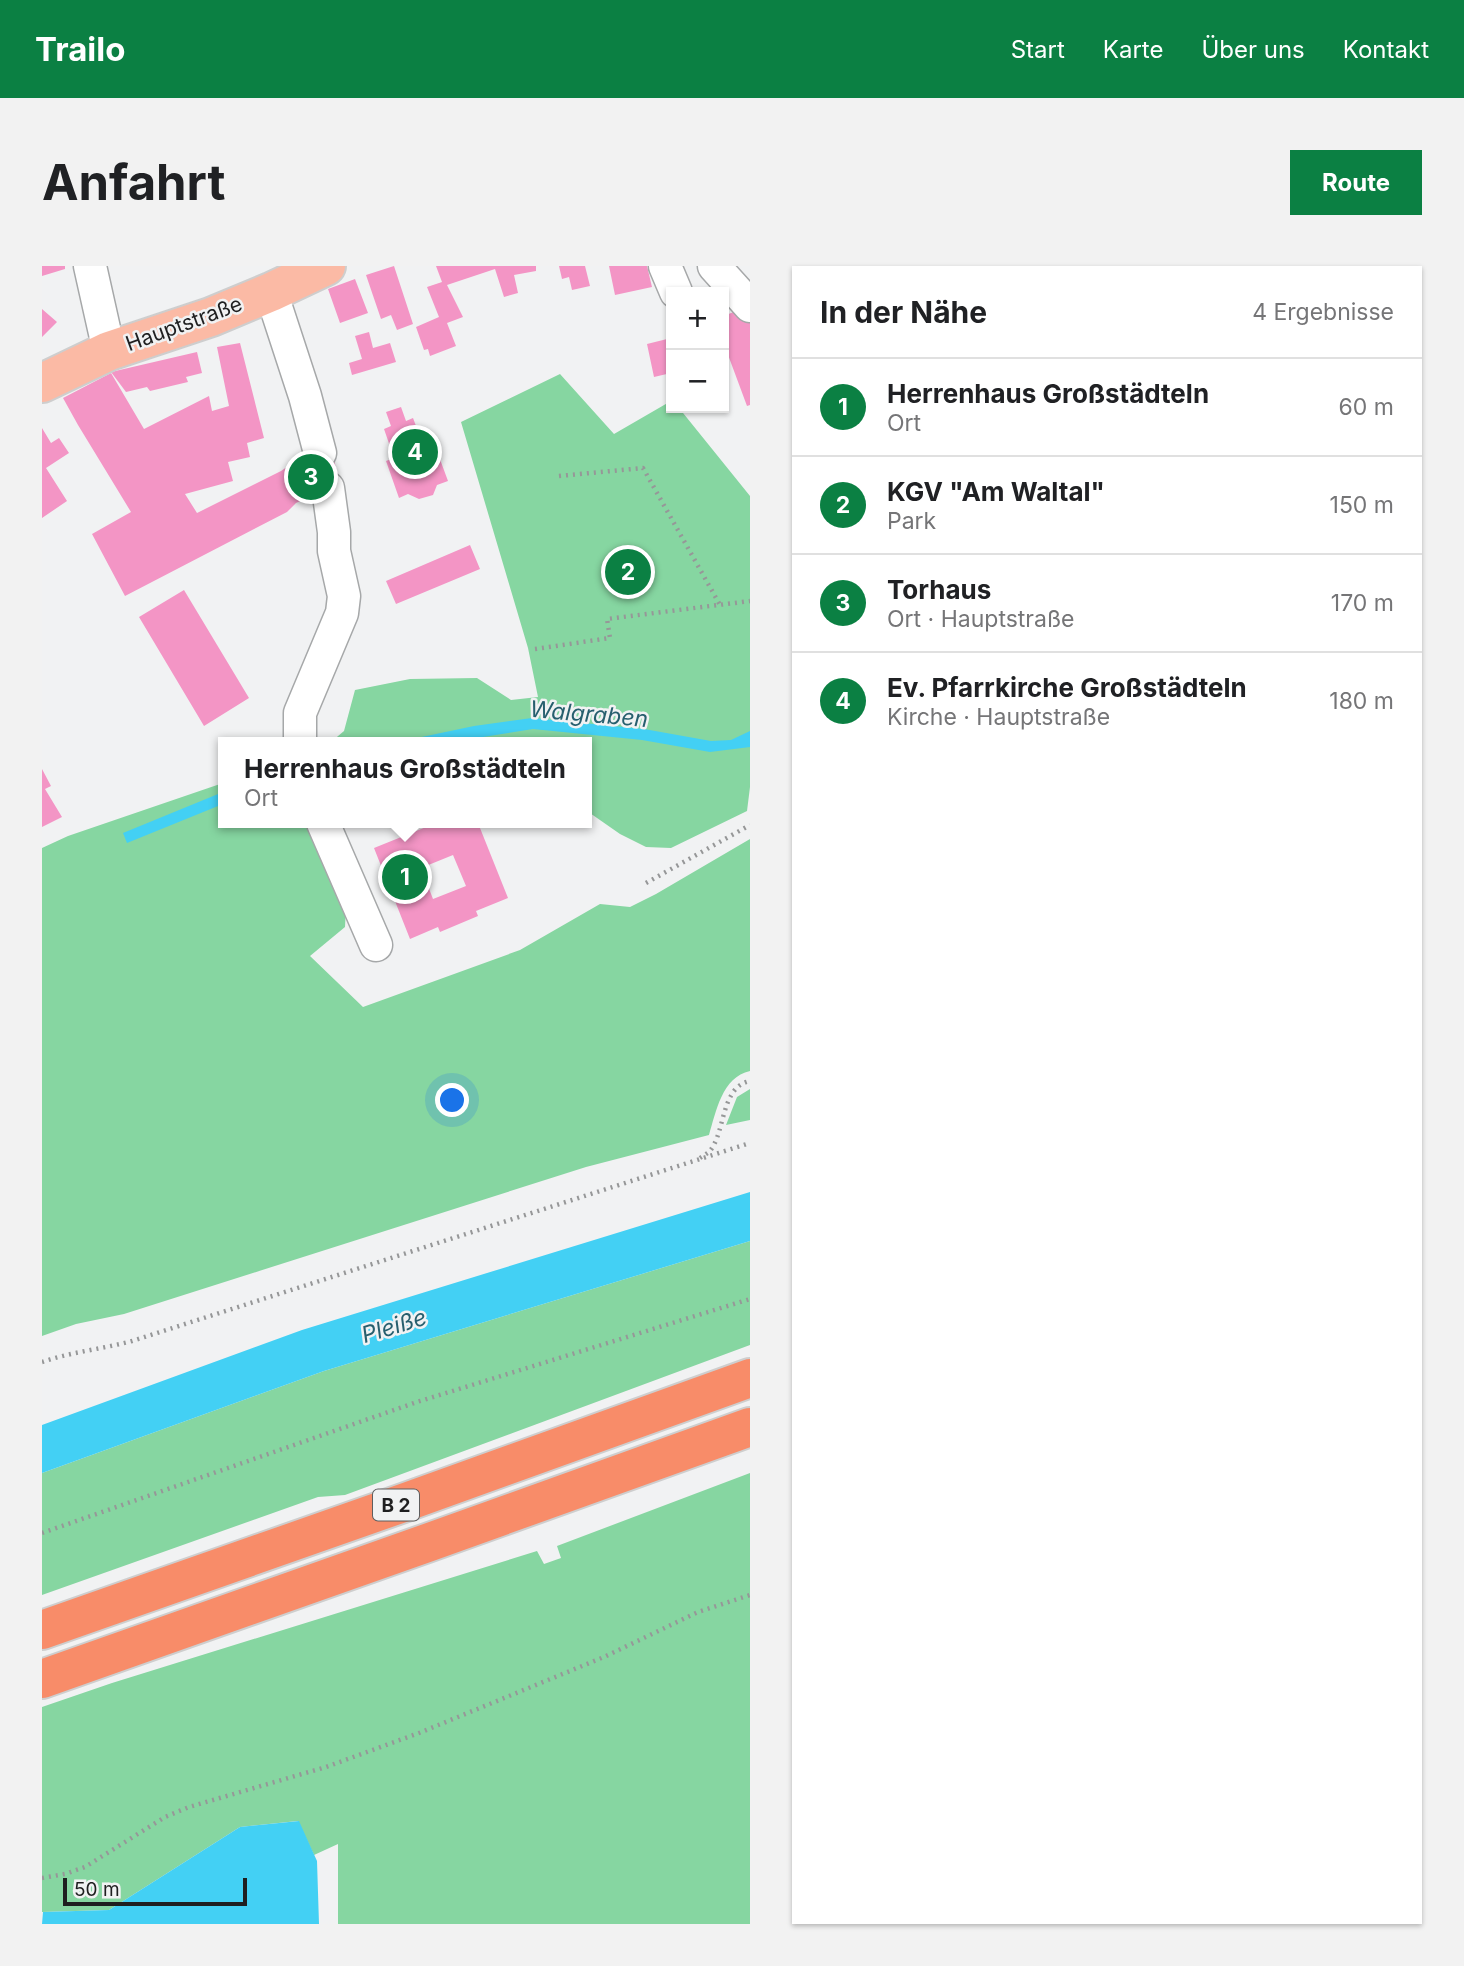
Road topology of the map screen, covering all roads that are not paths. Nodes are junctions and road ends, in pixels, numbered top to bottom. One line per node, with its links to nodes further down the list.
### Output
1 (90, 266): 8 (street)
2 (326, 266): 6 (main road, Hauptstraße)
3 (665, 266): 5 (street)
4 (714, 266): 7 (street)
5 (674, 287)
6 (271, 292): 8 (main road, Hauptstraße); 10 (street)
7 (750, 306)
8 (109, 351): 9 (main road, Hauptstraße)
9 (42, 383)
10 (320, 453)
11 (328, 488): 12 (street)
12 (300, 737)
13 (325, 828): 14 (street)
14 (376, 946)
15 (750, 1378): 17 (highway, B 2)
16 (750, 1427): 18 (highway, B 2)
17 (42, 1630)
18 (42, 1679)

